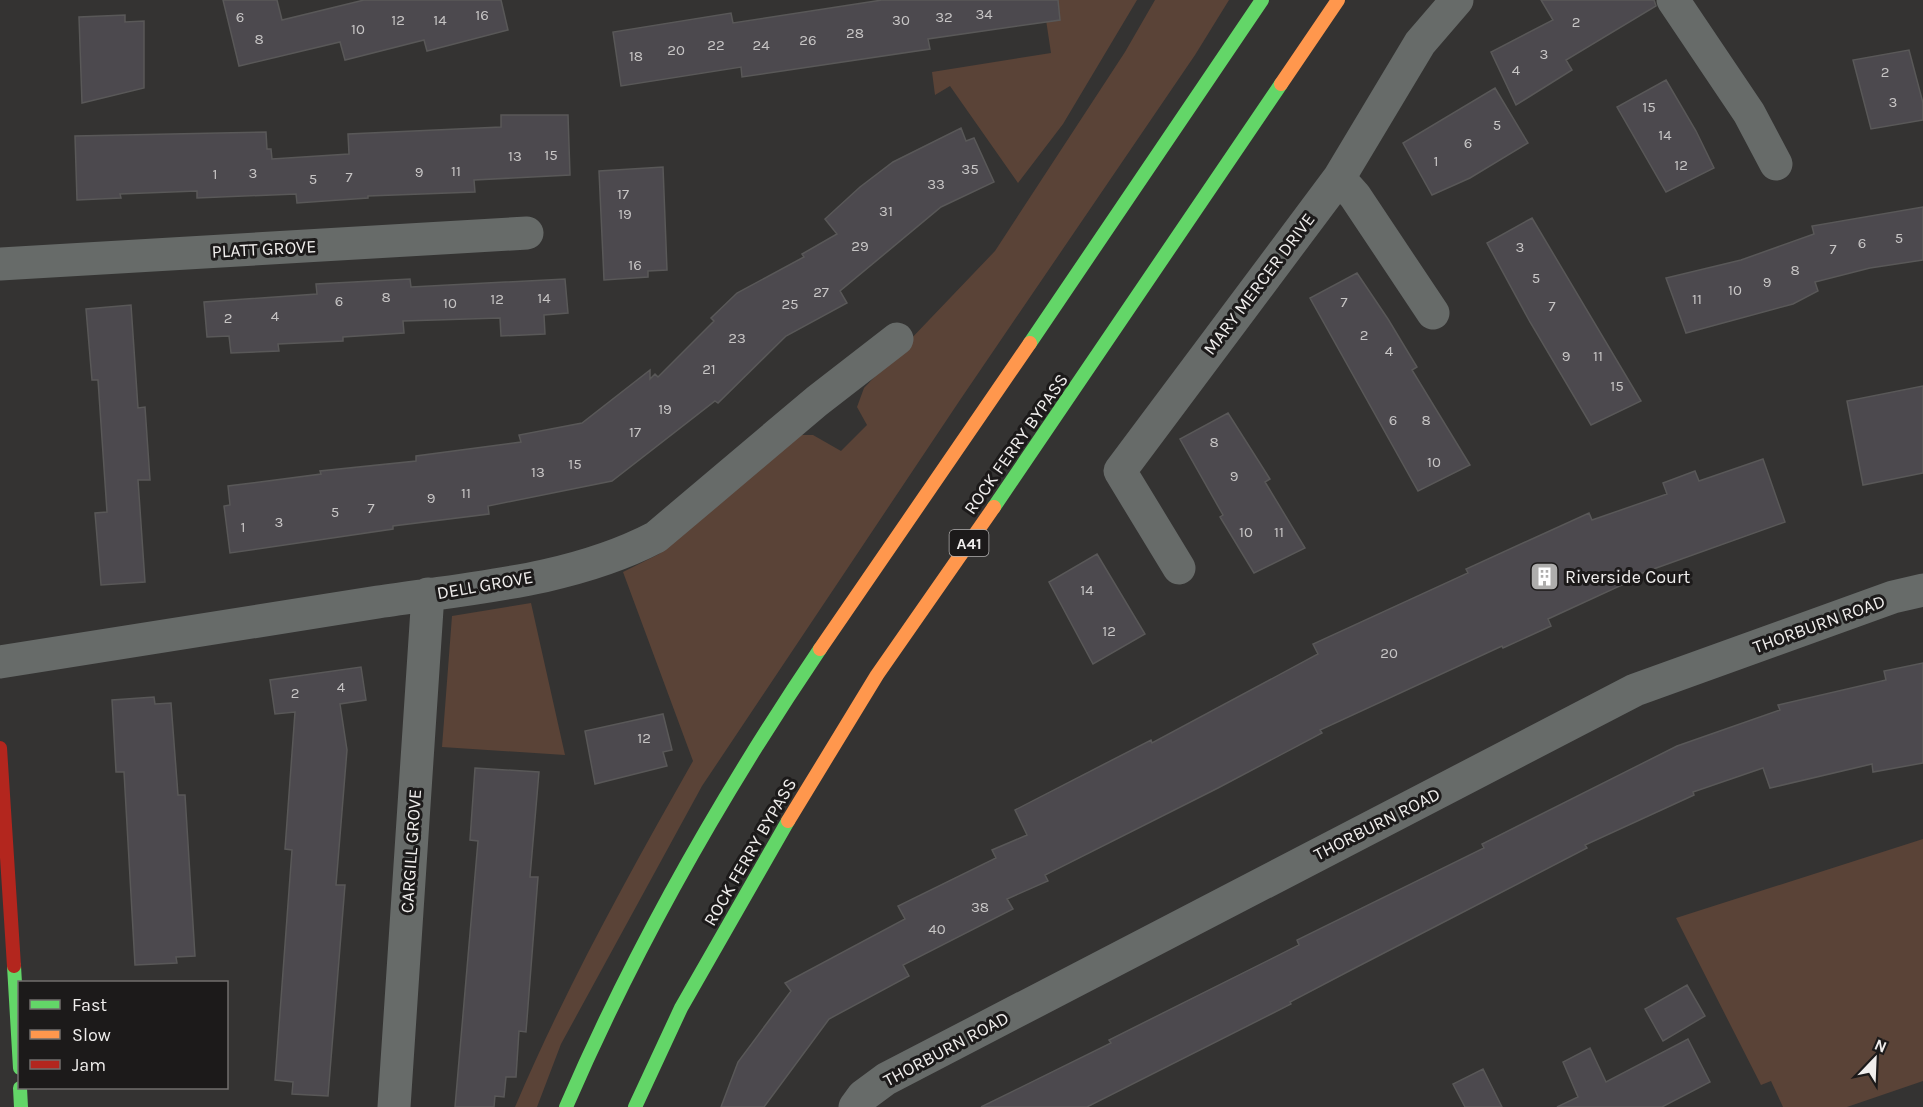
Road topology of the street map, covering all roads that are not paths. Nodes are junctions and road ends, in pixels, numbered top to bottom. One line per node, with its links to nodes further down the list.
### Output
1 (1262, 0): 20 (main road)
2 (1338, 0): 21 (main road, ROCK FERRY BYPASS / A41)
3 (1457, 0): 6 (street, MARY MERCER DRIVE)
4 (1673, 0): 5 (street)
5 (1776, 164)
6 (1339, 178): 9 (street); 11 (street, MARY MERCER DRIVE)
7 (527, 233): 8 (street, PLATT GROVE)
8 (0, 264)
9 (1433, 313)
10 (897, 339): 13 (street, DELL GROVE)
11 (1179, 568)
12 (1923, 590): 22 (street, THORBURN ROAD)
13 (428, 594): 14 (street, DELL GROVE); 19 (street, CARGILL GROVE)
14 (0, 662)
15 (0, 748): 16 (main road)
16 (18, 1036)
17 (21, 1089): 18 (main road)
18 (21, 1107)
19 (394, 1107)
20 (566, 1107)
21 (635, 1107)
22 (855, 1107)

